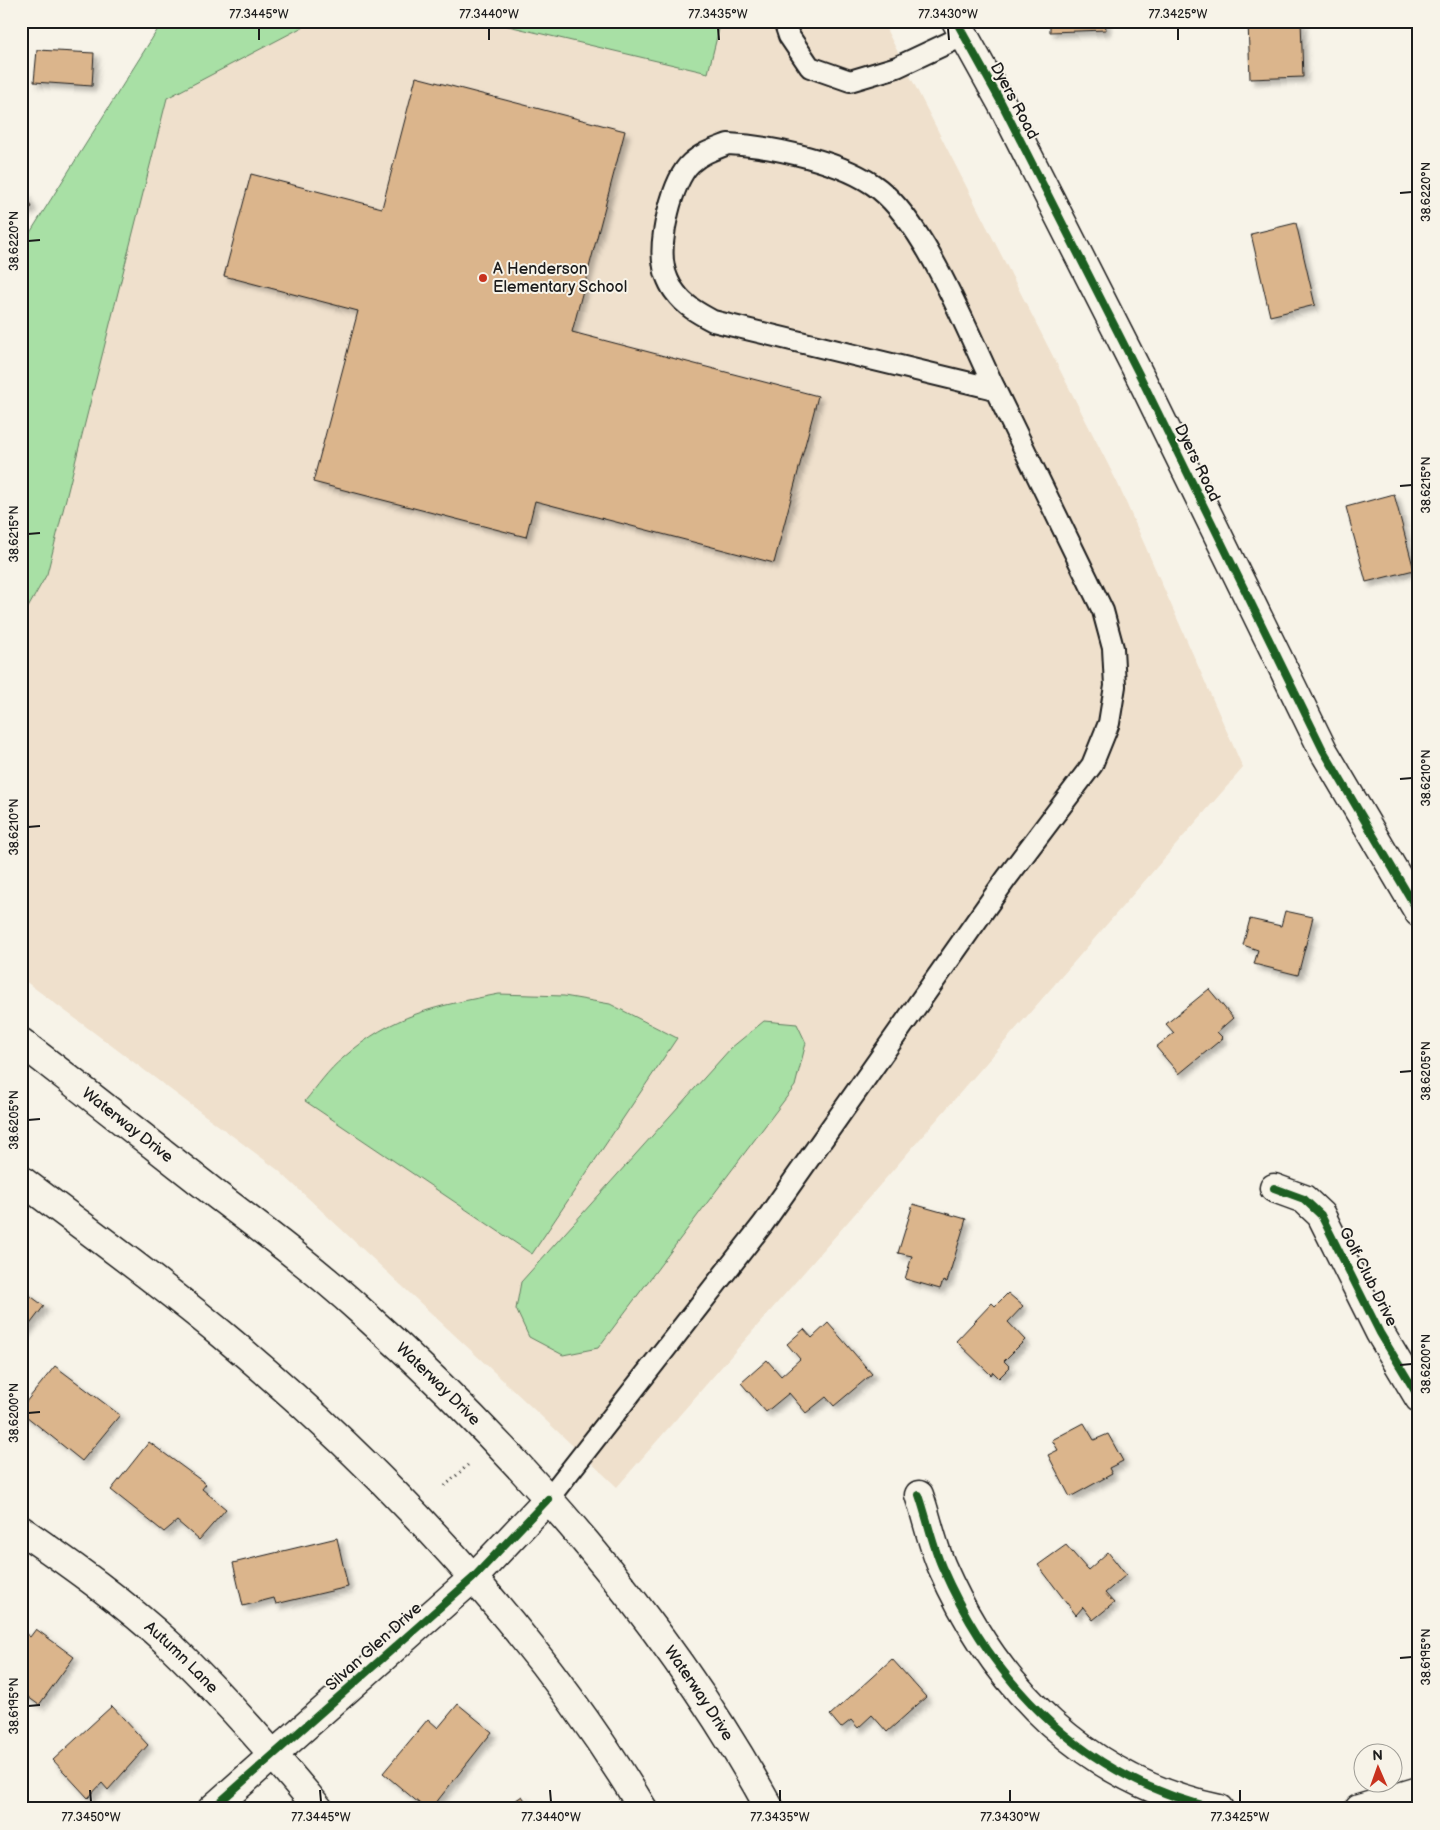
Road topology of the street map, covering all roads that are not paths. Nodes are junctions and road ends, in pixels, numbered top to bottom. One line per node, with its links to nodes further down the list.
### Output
1 (784, 21): 2 (lane)
2 (960, 29): 4 (street, Dyers Road)
3 (995, 389): 3 (lane); 10 (lane)
4 (1419, 913)
5 (21, 1042): 10 (street, Waterway Drive)
6 (21, 1180): 12 (street)
7 (1274, 1188): 8 (street, Golf Club Drive)
8 (1419, 1398)
9 (919, 1495): 19 (street)
10 (548, 1499): 12 (street, Silvan Glen Drive); 18 (street, Waterway Drive)
11 (21, 1530): 13 (street, Autumn Lane)
12 (473, 1578): 13 (street, Silvan Glen Drive); 17 (street)
13 (274, 1754): 15 (street, Silvan Glen Drive); 16 (street, Autumn Lane)
14 (1419, 1791): 20 (street)
15 (212, 1809)
16 (319, 1809)
17 (643, 1809)
18 (770, 1809)
19 (1219, 1809)
20 (1359, 1809)

